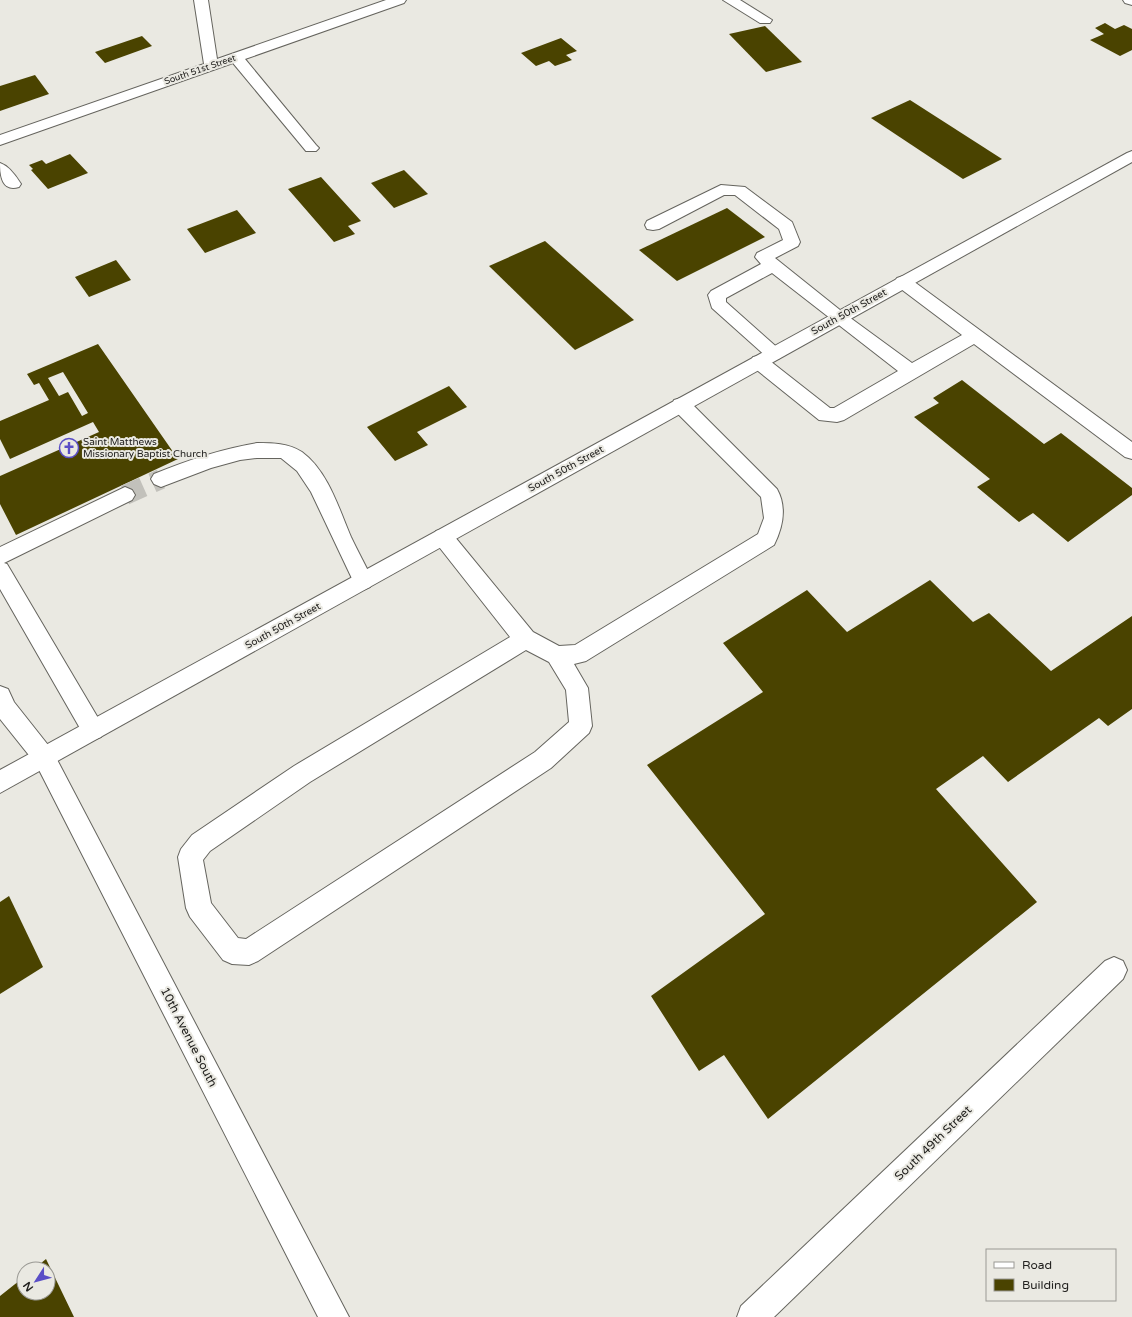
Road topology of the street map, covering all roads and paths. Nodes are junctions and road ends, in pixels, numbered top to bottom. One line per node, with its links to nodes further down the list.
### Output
1 (201, 0): 6 (main road)
2 (399, 0): 5 (main road, South 51st Street)
3 (730, 0): 4 (main road)
4 (765, 20)
5 (236, 57): 6 (main road, South 51st Street); 8 (main road)
6 (211, 66): 7 (main road, South 51st Street)
7 (0, 140)
8 (311, 148)
9 (1132, 156): 14 (main road, South 50th Street)
10 (0, 168): 11 (main road)
11 (13, 184)
12 (654, 225): 13 (main road)
13 (773, 265): 15 (main road); 17 (main road)
14 (903, 282): 15 (main road, South 50th Street); 16 (main road)
15 (839, 318): 17 (main road, South 50th Street); 18 (main road)
16 (976, 335): 18 (main road); 20 (main road)
17 (767, 358): 18 (main road); 19 (main road, South 50th Street)
18 (911, 372)
19 (681, 405): 23 (main road, South 50th Street); 28 (main road)
20 (1132, 452)
21 (161, 479): 26 (main road)
22 (125, 495): 24 (main road)
23 (443, 537): 26 (main road, South 50th Street); 27 (main road)
24 (0, 556)
25 (0, 570): 30 (main road)
26 (363, 581): 30 (main road, South 50th Street)
27 (525, 639): 28 (main road); 28 (main road)
28 (556, 655)
29 (0, 696): 31 (main road, 10th Avenue South)
30 (93, 730): 31 (main road, South 50th Street)
31 (44, 757): 32 (main road, South 50th Street); 34 (main road, 10th Avenue South)
32 (0, 782)
33 (1114, 970): 35 (main road, South 49th Street)
34 (334, 1317)
35 (752, 1317)

